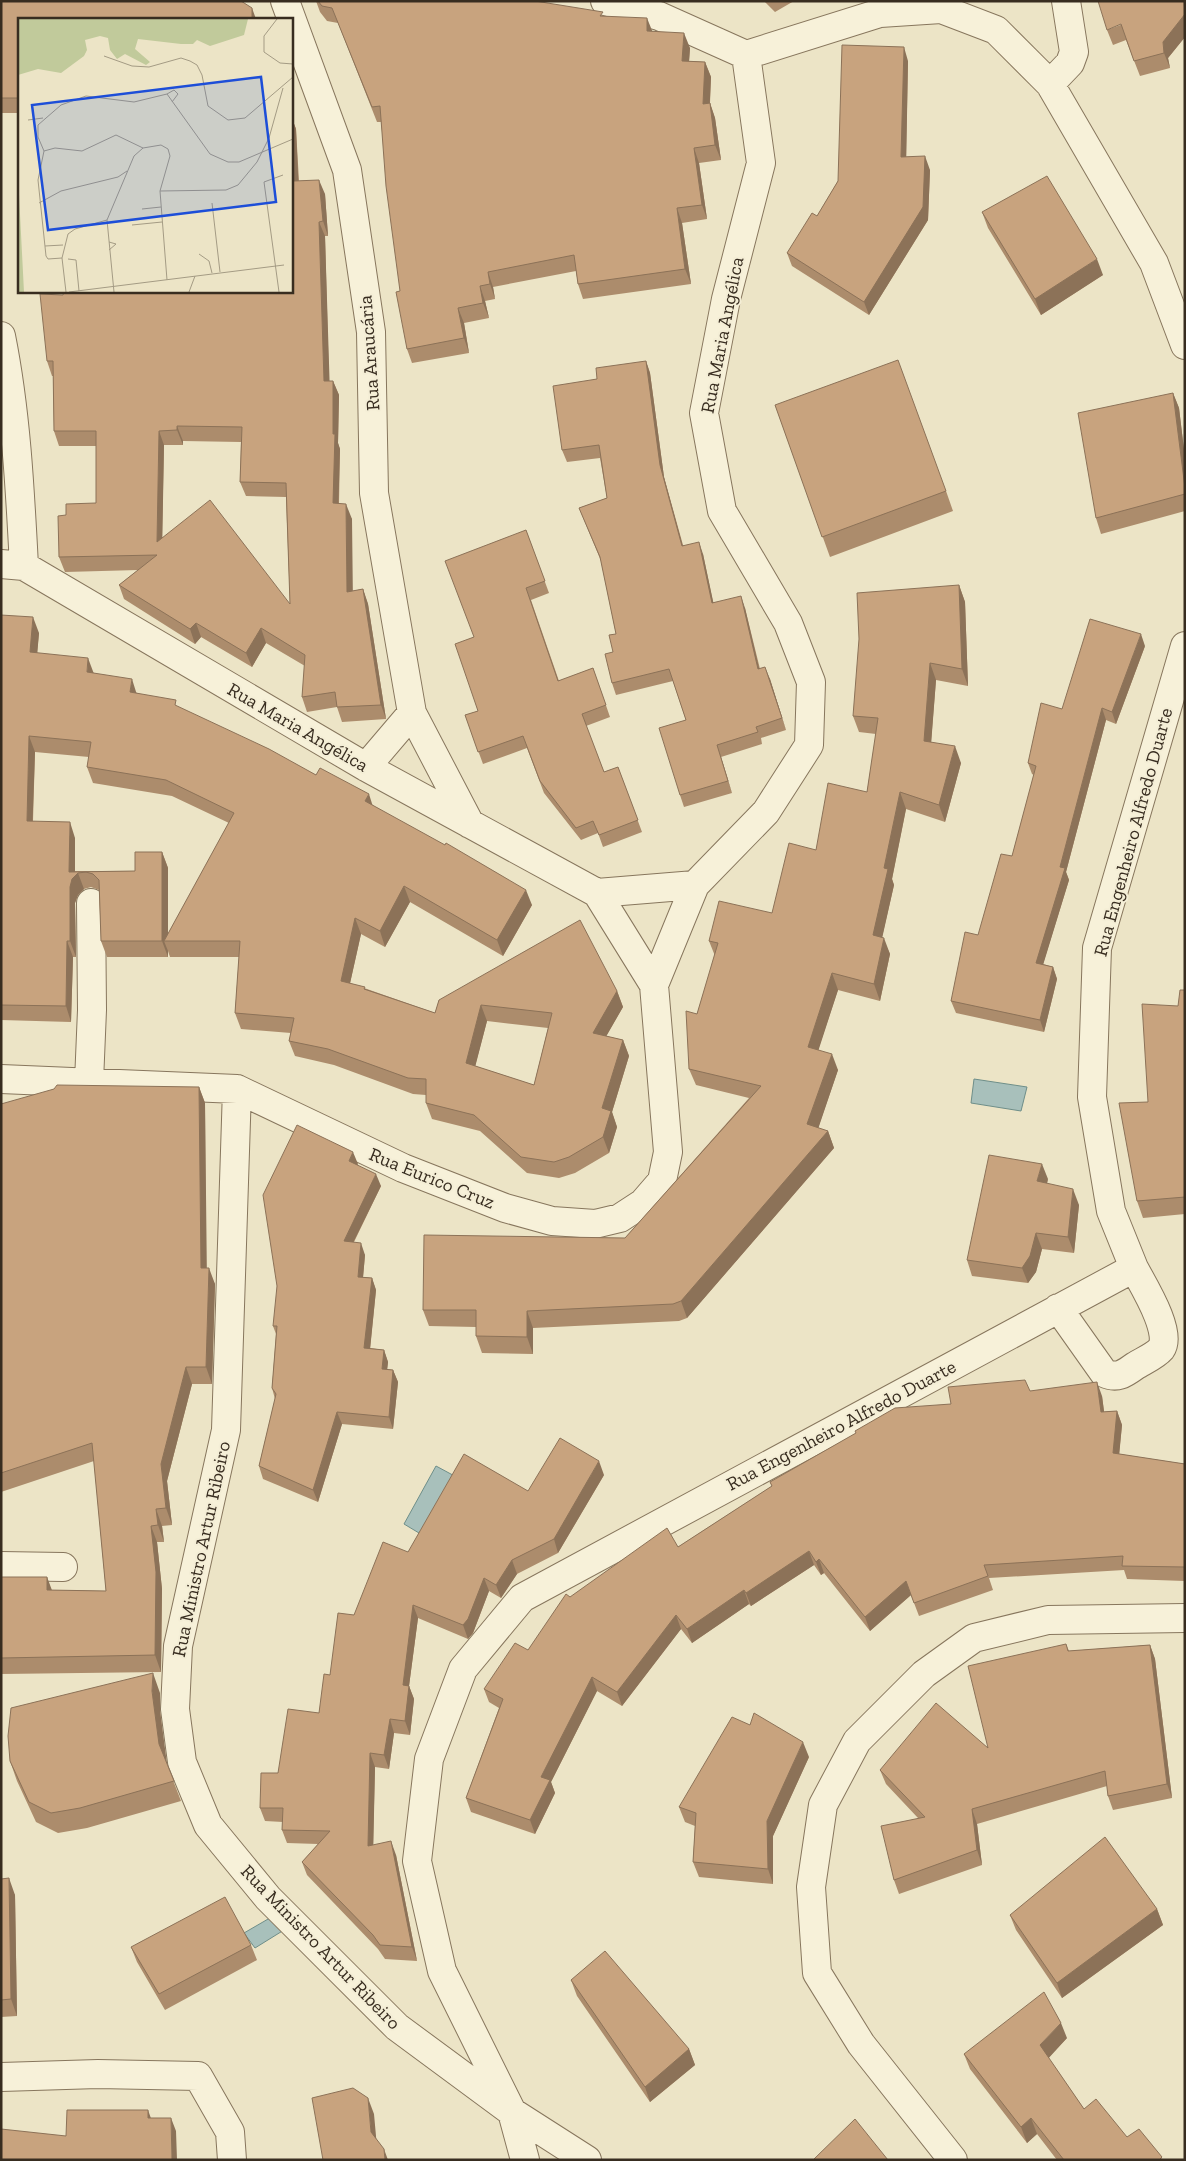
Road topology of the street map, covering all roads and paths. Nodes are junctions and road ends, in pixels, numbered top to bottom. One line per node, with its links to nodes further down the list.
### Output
1 (285, 1): 4 (street, Rua Araucária)
2 (605, 1): 6 (street)
3 (1066, 1): 7 (street)
4 (291, 18)
5 (292, 20): 12 (street, Rua Araucária)
6 (746, 55): 7 (street); 15 (street, Rua Maria Angélica)
7 (1050, 84): 9 (street)
8 (1, 336): 10 (street)
9 (1185, 345)
10 (13, 565): 13 (street, Rua Maria Angélica)
11 (1185, 646): 22 (street, Rua Engenheiro Alfredo Duarte)
12 (412, 713): 13 (street); 14 (street, Rua Araucária)
13 (366, 768): 14 (street, Rua Maria Angélica)
14 (470, 824): 16 (street, Rua Maria Angélica)
15 (695, 885): 16 (street); 18 (street, Rua Maria Angélica)
16 (597, 893): 18 (street, Rua Maria Angélica)
17 (91, 903): 20 (street)
18 (654, 985): 21 (street, Rua Eurico Cruz)
19 (1, 1079): 20 (street, Rua Eurico Cruz)
20 (89, 1082): 21 (street, Rua Eurico Cruz)
21 (237, 1089): 28 (street, Rua Ministro Artur Ribeiro)
22 (1134, 1268): 23 (street, Rua Engenheiro Alfredo Duarte); 23 (street)
23 (1058, 1308): 28 (street, Rua Engenheiro Alfredo Duarte)
24 (1, 1566): 25 (street)
25 (63, 1567)
26 (1185, 1618): 32 (street)
27 (1, 2077): 29 (street)
28 (512, 2112): 30 (street, Rua Engenheiro Alfredo Duarte); 31 (street, Rua Ministro Artur Ribeiro)
29 (232, 2160)
30 (525, 2160)
31 (587, 2160)
32 (953, 2160)

